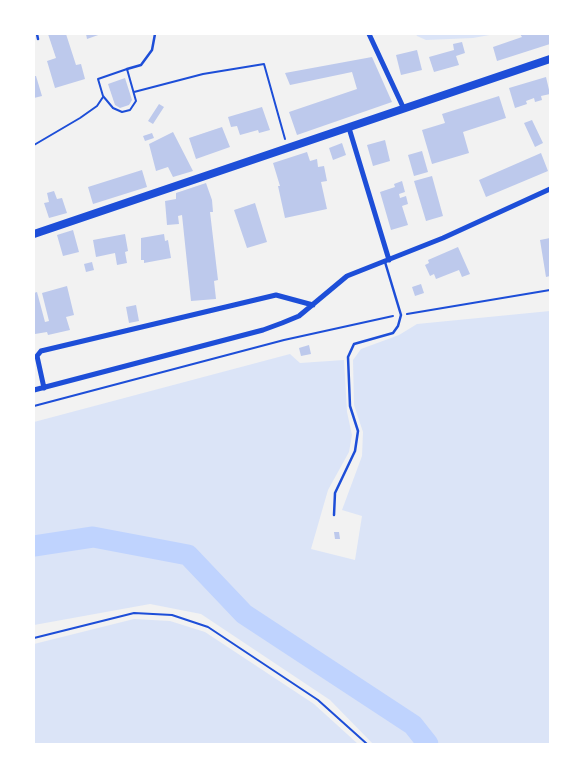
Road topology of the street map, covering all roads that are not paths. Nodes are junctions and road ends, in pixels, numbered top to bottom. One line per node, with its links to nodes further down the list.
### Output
1 (37, 34): 4 (lane)
2 (155, 34): 6 (lane)
3 (369, 34): 7 (street)
4 (38, 39)
5 (550, 59): 7 (main road)
6 (127, 69)
7 (404, 109): 8 (main road)
8 (350, 128): 10 (main road); 11 (street)
9 (550, 189): 11 (street)
10 (34, 234)
11 (387, 261): 12 (street); 15 (lane)
12 (313, 305): 13 (street); 13 (street)
13 (44, 388): 14 (street)
14 (34, 390)
15 (334, 516)

